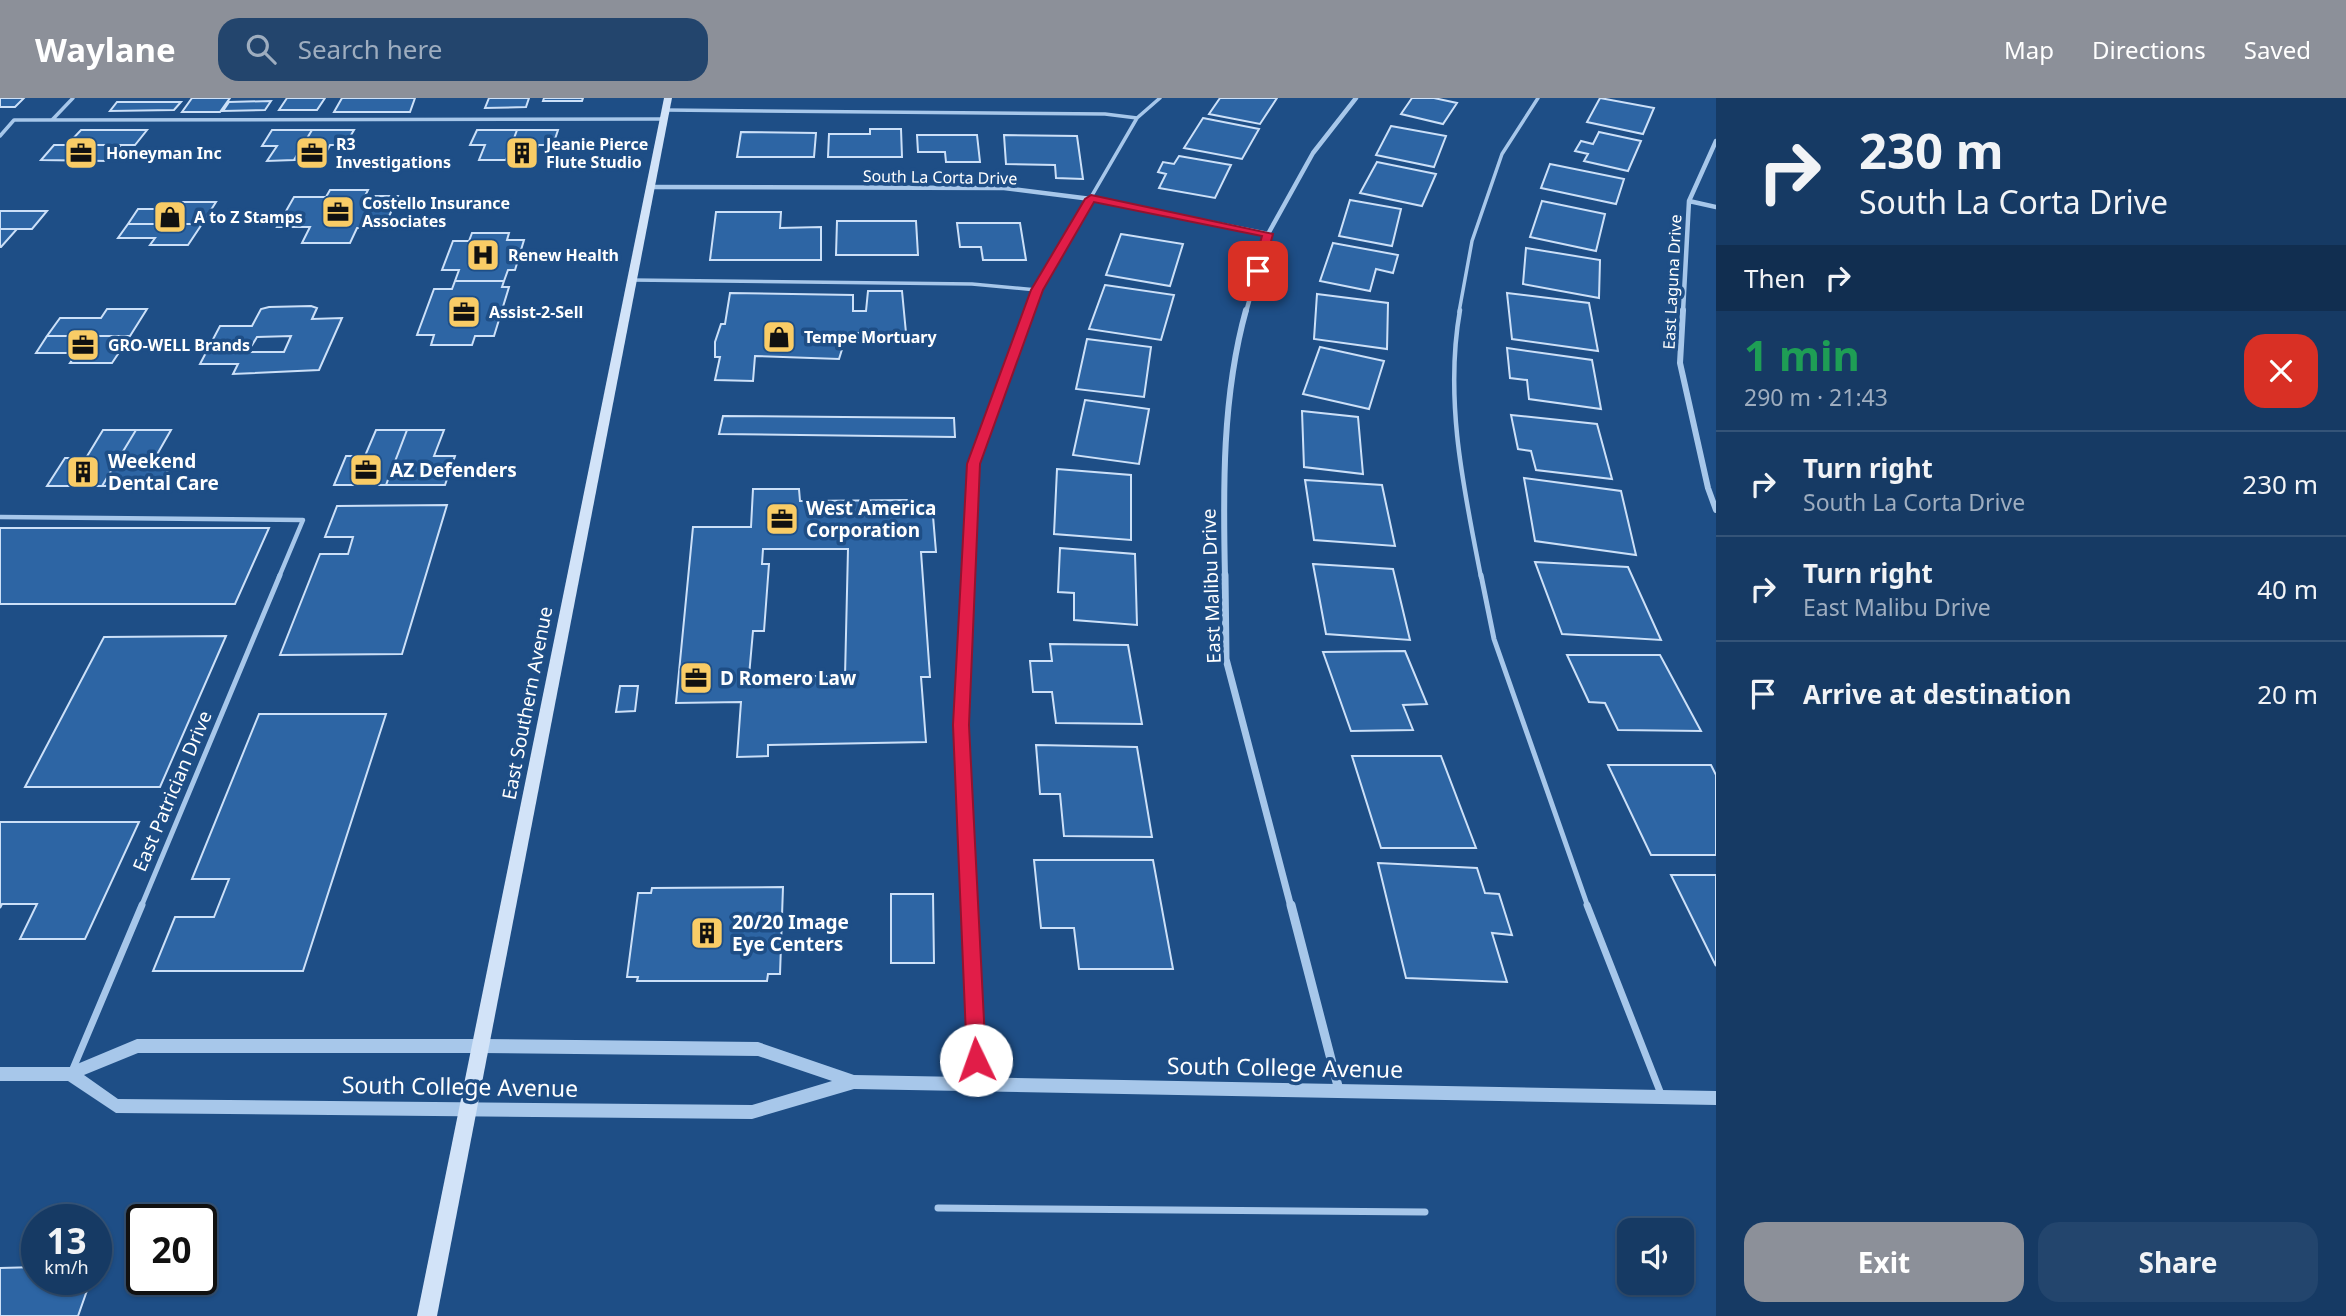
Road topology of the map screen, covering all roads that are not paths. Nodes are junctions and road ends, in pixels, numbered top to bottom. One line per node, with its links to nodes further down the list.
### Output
1 (73, 98): 8 (lane)
2 (668, 98): 6 (main road, East Southern Avenue)
3 (1160, 98): 7 (lane)
4 (1356, 98): 15 (street, East Malibu Drive)
5 (1538, 98): 26 (lane)
6 (664, 115): 7 (lane); 8 (lane); 11 (main road, East Southern Avenue)
7 (1137, 118): 12 (lane)
8 (52, 120): 9 (lane)
9 (0, 136)
10 (1716, 142): 13 (street, East Laguna Drive)
11 (650, 187): 12 (street, South La Corta Drive); 16 (main road, East Southern Avenue)
12 (1091, 199): 15 (street, South La Corta Drive); 17 (lane)
13 (1689, 201): 14 (street); 18 (street, East Laguna Drive)
14 (1716, 207)
15 (1268, 234): 25 (street, East Malibu Drive)
16 (631, 280): 17 (lane); 20 (main road, East Southern Avenue)
17 (1037, 290): 24 (lane)
18 (1716, 509)
19 (0, 517): 22 (lane, East Patrician Drive)
20 (480, 1046): 22 (street, South College Avenue); 23 (street, South College Avenue); 28 (main road, East Southern Avenue)
21 (0, 1074): 22 (street, South College Avenue)
22 (71, 1074): 28 (street, South College Avenue)
23 (854, 1082): 24 (street, South College Avenue); 28 (street, South College Avenue)
24 (978, 1083): 25 (street, South College Avenue)
25 (1339, 1090): 26 (street, South College Avenue)
26 (1662, 1097): 27 (street, South College Avenue)
27 (1716, 1098)
28 (468, 1108): 31 (main road, East Southern Avenue)
29 (938, 1208): 30 (lane)
30 (1425, 1212)
31 (426, 1316)

